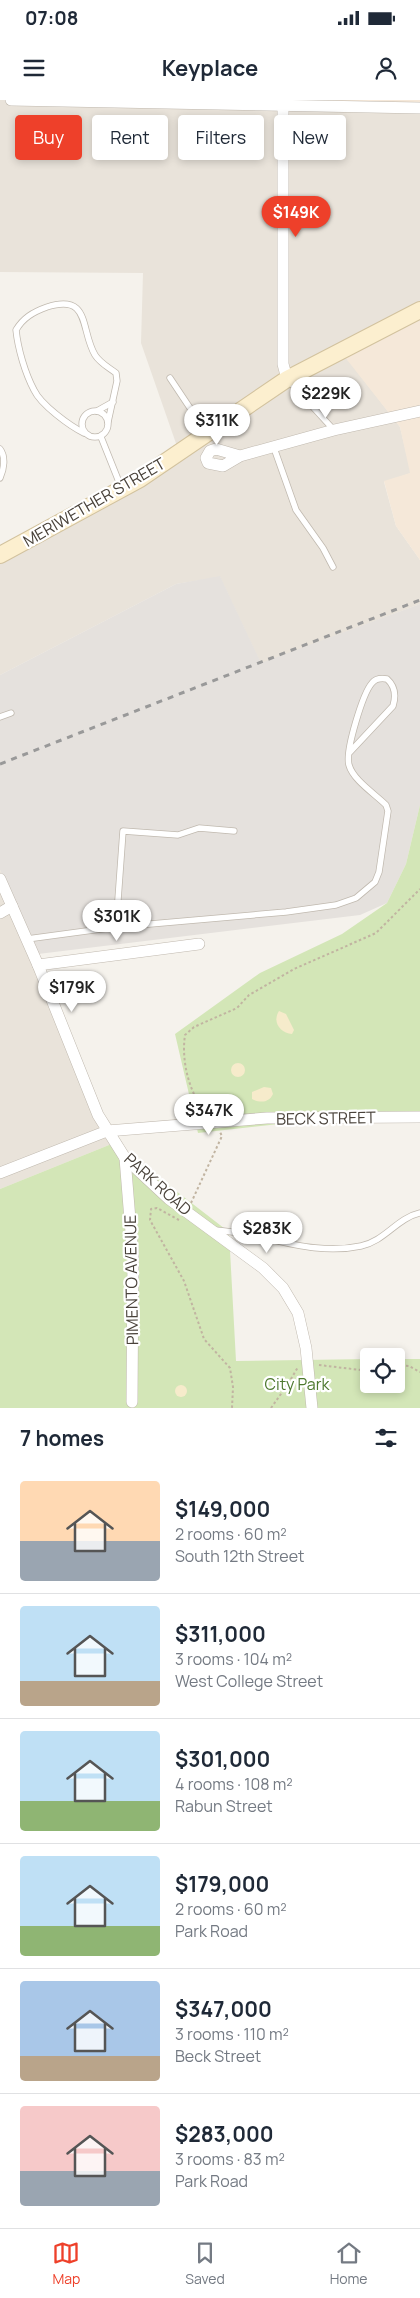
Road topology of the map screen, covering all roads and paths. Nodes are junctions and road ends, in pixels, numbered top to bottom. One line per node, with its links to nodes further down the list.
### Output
1 (11, 100): 2 (street)
2 (73, 100): 3 (street)
3 (203, 102): 4 (street)
4 (283, 102): 5 (street); 9 (street)
5 (372, 104): 6 (street)
6 (420, 108)
7 (420, 310): 9 (street, MERIWETHER STREET)
8 (170, 378): 16 (lane)
9 (287, 379): 14 (lane); 16 (street, MERIWETHER STREET)
10 (113, 402): 11 (lane); 13 (lane); 15 (lane)
11 (97, 411): 13 (lane); 15 (lane)
12 (420, 411): 14 (street)
13 (108, 422): 17 (lane)
14 (334, 430): 18 (street)
15 (84, 433): 17 (lane)
16 (207, 434): 22 (street, MERIWETHER STREET)
17 (101, 437): 22 (lane)
18 (274, 448): 20 (street); 24 (lane)
19 (0, 449): 21 (lane)
20 (240, 456)
21 (0, 478)
22 (122, 489): 23 (street, MERIWETHER STREET)
23 (0, 555)
24 (333, 567)
25 (11, 713): 26 (lane)
26 (0, 717)
27 (349, 753): 27 (lane); 32 (lane)
28 (234, 831): 32 (lane)
29 (0, 879): 30 (street, PARK ROAD)
30 (12, 906): 31 (street); 33 (street, PARK ROAD)
31 (0, 913)
32 (116, 927): 33 (lane)
33 (27, 939): 35 (street, PARK ROAD)
34 (199, 944): 35 (street)
35 (38, 965): 37 (street, PARK ROAD)
36 (420, 1117): 37 (street, BECK STREET)
37 (107, 1131): 38 (street, PARK ROAD); 39 (street, BECK STREET)
38 (125, 1158): 41 (street, PARK ROAD); 44 (street, PIMENTO AVENUE)
39 (0, 1173)
40 (420, 1213): 41 (lane)
41 (212, 1230): 45 (street, PARK ROAD)
42 (405, 1366): 43 (path)
43 (420, 1372)
44 (132, 1405)
45 (312, 1408)

